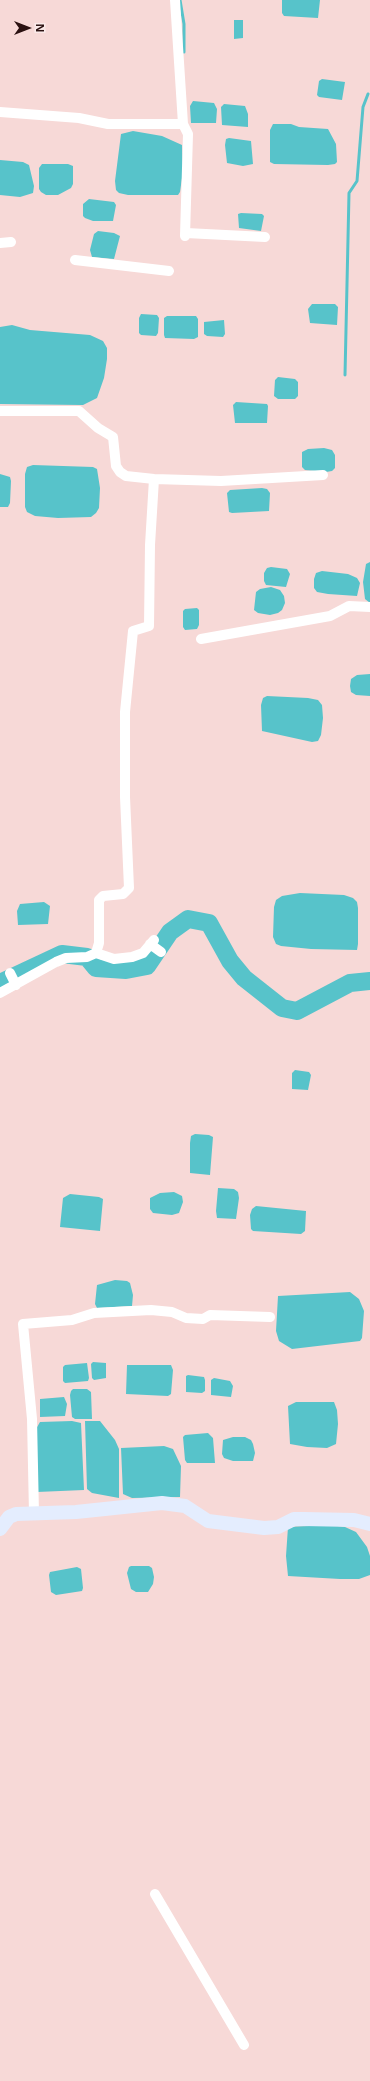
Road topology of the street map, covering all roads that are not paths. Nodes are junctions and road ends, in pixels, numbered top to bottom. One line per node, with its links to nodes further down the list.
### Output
1 (175, 0): 3 (street)
2 (0, 112): 3 (street)
3 (183, 124): 4 (street)
4 (265, 237)
5 (11, 242): 6 (street)
6 (0, 243)
7 (75, 260): 8 (street)
8 (169, 271)
9 (0, 411): 11 (street)
10 (323, 475): 11 (street)
11 (154, 479): 15 (street)
12 (370, 607): 13 (street)
13 (200, 639)
14 (155, 946): 15 (street)
15 (96, 953): 16 (street)
16 (0, 993)
17 (270, 1317): 18 (street)
18 (34, 1514): 19 (street); 20 (street)
19 (370, 1524)
20 (0, 1529)
21 (155, 1894): 22 (street)
22 (244, 2046)

